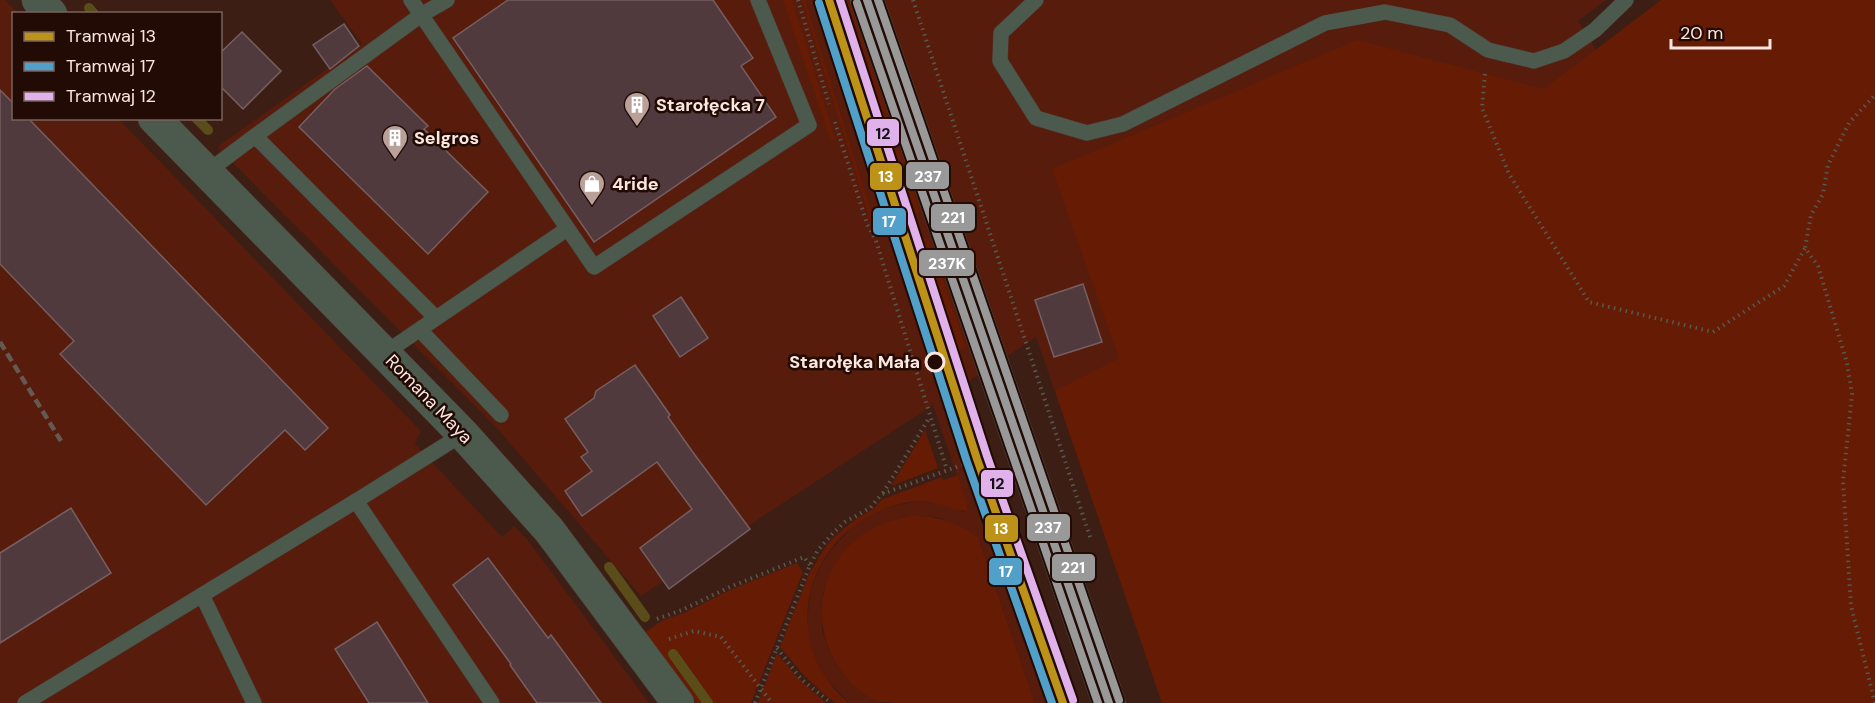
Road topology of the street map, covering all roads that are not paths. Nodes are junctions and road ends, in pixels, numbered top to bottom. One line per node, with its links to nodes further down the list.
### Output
1 (38, 0): 8 (street)
2 (411, 0): 9 (lane)
3 (447, 0): 9 (lane)
4 (758, 0): 13 (lane)
5 (867, 0): 25 (street)
6 (1036, 0): 7 (lane)
7 (1626, 0)
8 (49, 12)
9 (421, 15): 11 (lane); 13 (lane)
10 (156, 120): 12 (street, Romana Maya)
11 (255, 136): 12 (lane); 14 (lane)
12 (207, 172): 16 (street, Romana Maya)
13 (567, 229): 14 (lane)
14 (436, 318): 15 (lane)
15 (420, 330): 16 (lane); 17 (lane)
16 (385, 353): 18 (street, Romana Maya)
17 (501, 415)
18 (463, 434): 19 (lane); 24 (street, Romana Maya)
19 (356, 501): 20 (lane); 23 (lane)
20 (202, 595): 21 (lane); 22 (lane)
21 (25, 703)
22 (255, 703)
23 (492, 703)
24 (678, 703)
25 (1109, 703)

